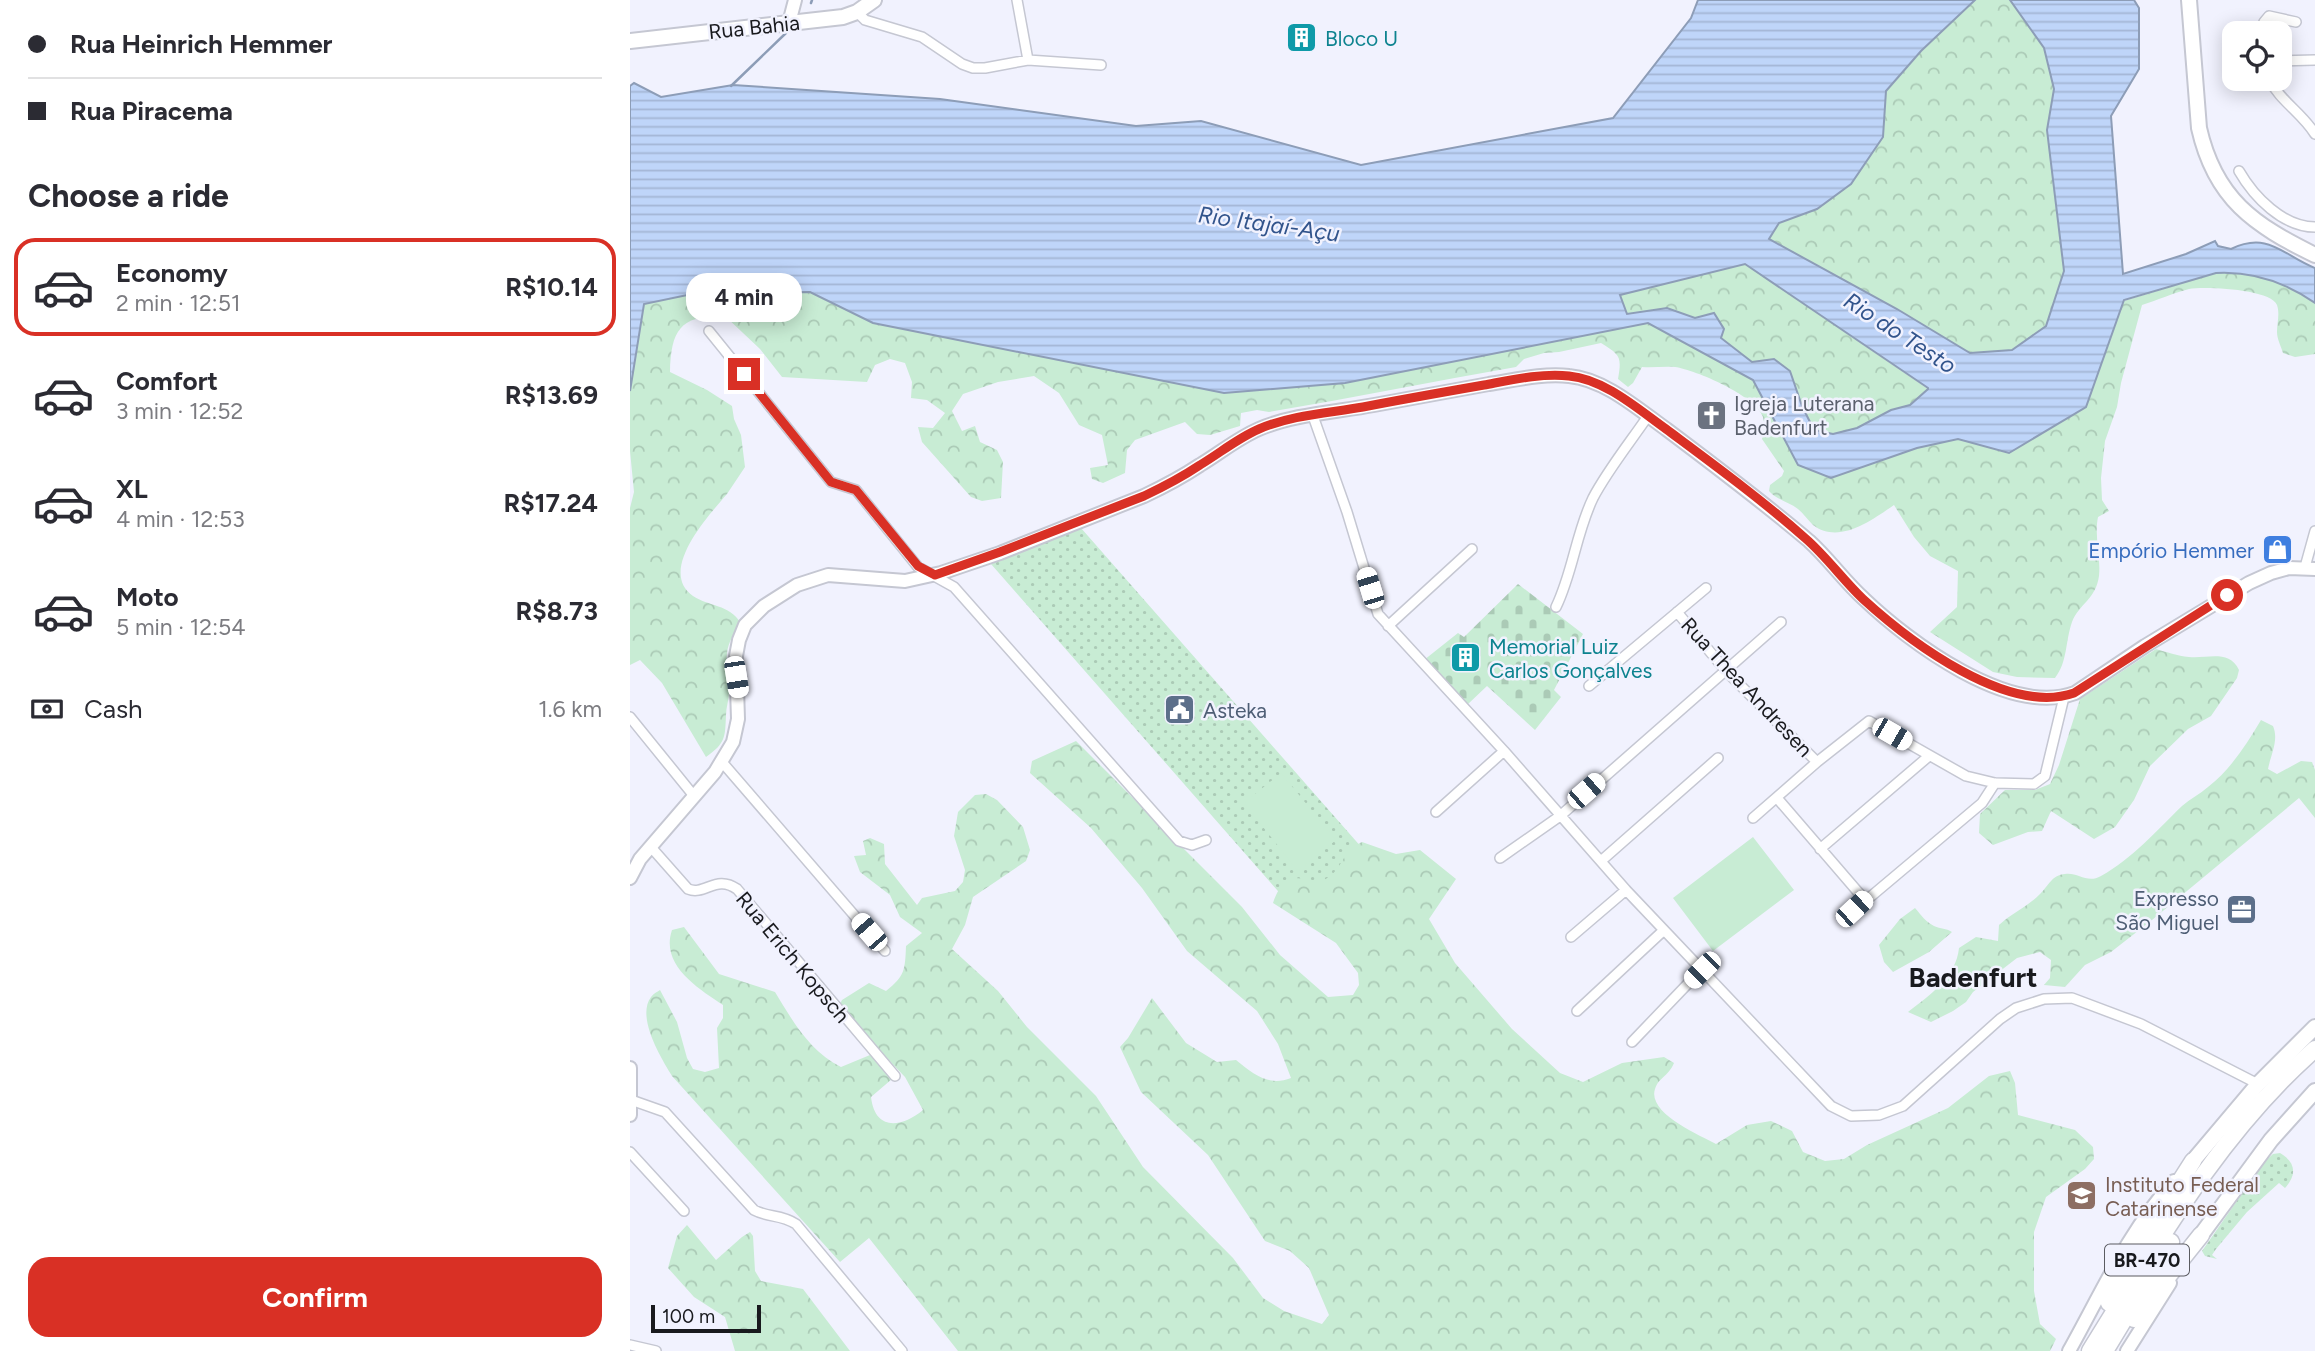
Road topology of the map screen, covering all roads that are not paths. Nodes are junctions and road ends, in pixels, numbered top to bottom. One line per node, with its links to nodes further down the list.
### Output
1 (795, 0): 11 (street)
2 (874, 0): 6 (main road, Rua Bahia)
3 (1017, 0): 14 (street)
4 (2189, 0): 22 (main road)
5 (2198, 0): 21 (main road)
6 (858, 12): 11 (main road, Rua Bahia); 14 (street)
7 (2265, 21): 9 (street)
8 (2292, 21): 10 (street)
9 (2292, 21)
10 (2296, 22)
11 (789, 23): 12 (main road, Rua Bahia)
12 (630, 41)
13 (2315, 59): 15 (street)
14 (1028, 60): 16 (street)
15 (2292, 60)
16 (1101, 65)
17 (2277, 91): 18 (street)
18 (2315, 134)
19 (2239, 171): 20 (street)
20 (2315, 227)
21 (2315, 245)
22 (2315, 256)
23 (709, 331): 29 (street)
24 (1313, 415): 25 (street); 29 (street); 34 (street)
25 (1648, 416): 31 (street); 37 (street)
26 (2315, 531): 28 (street)
27 (1472, 550): 34 (street)
28 (2310, 568): 37 (street)
29 (935, 575): 42 (street); 50 (street)
30 (1706, 588): 32 (street)
31 (1556, 607)
32 (1677, 612): 35 (street, Rua Thea Andresen); 36 (street)
33 (1781, 622): 35 (street)
34 (1388, 626): 39 (street)
35 (1726, 671): 43 (street, Rua Thea Andresen); 48 (street)
36 (1589, 687)
37 (2064, 696): 44 (street)
38 (630, 716): 45 (street)
39 (1504, 751): 47 (street); 48 (street)
40 (1929, 756): 43 (street); 44 (street); 52 (street)
41 (1718, 758): 54 (street)
42 (722, 762): 45 (street); 61 (street)
43 (1817, 762): 46 (street)
44 (1995, 783): 57 (street)
45 (694, 796): 51 (street)
46 (1777, 798): 49 (street); 52 (street)
47 (1436, 812)
48 (1560, 816): 53 (street); 54 (street)
49 (1753, 818)
50 (1206, 841)
51 (650, 846): 55 (street); 69 (street, Rua Erich Kopsch)
52 (1820, 849): 57 (street)
53 (1500, 858)
54 (1601, 861): 56 (street)
55 (630, 878)
56 (1626, 890): 59 (street); 60 (street)
57 (1864, 900): 58 (street)
58 (1843, 919)
59 (1664, 930): 62 (street); 63 (street)
60 (1571, 937)
61 (885, 951)
62 (1702, 970): 65 (street); 70 (street)
63 (1577, 1011)
64 (2315, 1027): 70 (main road)
65 (1632, 1042)
66 (2315, 1049): 83 (highway, BR-470)
67 (2315, 1063): 84 (highway, BR-470)
68 (630, 1068): 72 (street)
69 (895, 1076)
70 (2258, 1084): 75 (main road)
71 (2315, 1091): 77 (main road)
72 (631, 1100): 73 (street); 80 (street)
73 (630, 1115)
74 (630, 1152): 76 (street)
75 (2193, 1161): 81 (street); 82 (highway)
76 (684, 1211)
77 (2201, 1235): 84 (highway); 85 (street)
78 (630, 1345): 79 (street)
79 (656, 1351)
80 (902, 1351)
81 (2069, 1351)
82 (2082, 1351)
83 (2090, 1351)
84 (2107, 1351)
85 (2127, 1351)

